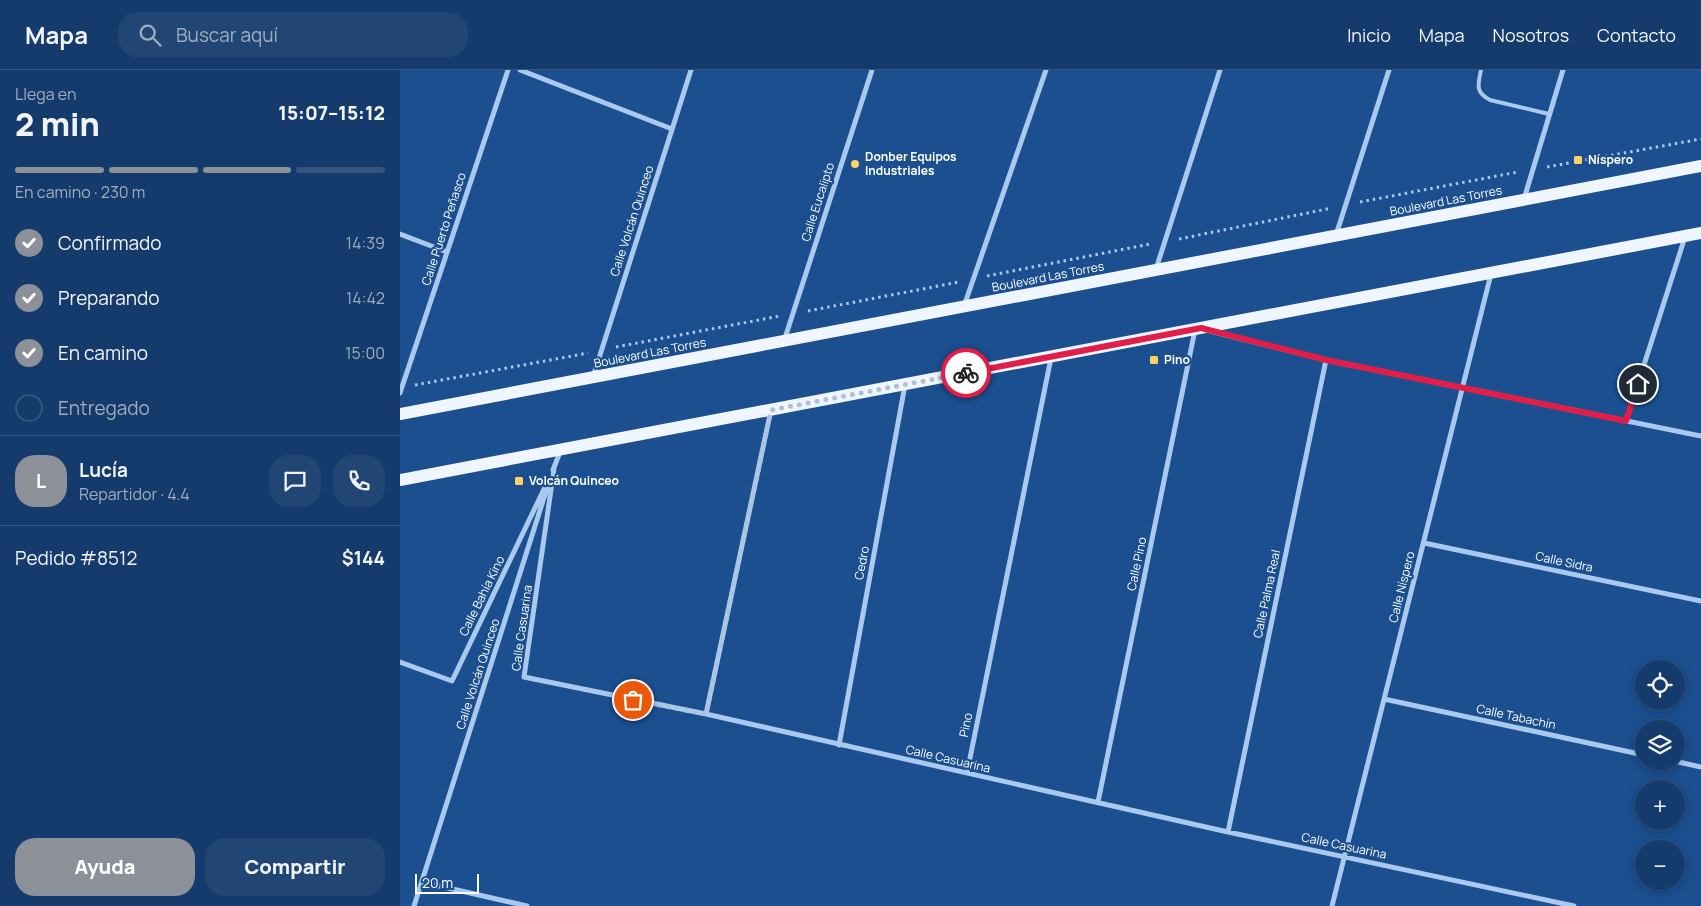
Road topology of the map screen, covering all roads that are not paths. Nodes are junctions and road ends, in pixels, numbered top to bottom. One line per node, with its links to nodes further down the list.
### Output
1 (508, 70): 18 (street, Calle Puerto Peñasco)
2 (520, 70): 11 (street)
3 (690, 70): 11 (street, Calle Volcán Quinceo)
4 (872, 70): 23 (street, Calle Eucalipto)
5 (1046, 70): 21 (street)
6 (1220, 70): 19 (street)
7 (1388, 70): 16 (street)
8 (1482, 70): 10 (lane)
9 (1563, 70): 10 (street)
10 (1549, 114): 13 (street)
11 (672, 129): 26 (street, Calle Volcán Quinceo)
12 (1701, 166): 13 (main road, Boulevard Las Torres)
13 (1524, 200): 16 (main road, Boulevard Las Torres)
14 (1701, 233): 17 (main road)
15 (400, 234): 18 (street)
16 (1336, 236): 19 (main road, Boulevard Las Torres)
17 (1685, 236): 20 (main road); 32 (street)
18 (447, 252): 29 (street, Calle Puerto Peñasco)
19 (1156, 270): 21 (main road, Boulevard Las Torres)
20 (1492, 273): 22 (main road); 28 (street, Calle Níspero)
21 (964, 307): 23 (main road, Boulevard Las Torres)
22 (1198, 329): 24 (main road); 25 (street); 47 (street, Calle Pino)
23 (784, 341): 26 (main road, Boulevard Las Torres)
24 (1051, 357): 27 (main road); 46 (street, Pino)
25 (1326, 360): 28 (street); 48 (street, Calle Palma Real)
26 (592, 378): 31 (main road, Boulevard Las Torres)
27 (906, 384): 30 (main road); 42 (street, Cedro)
28 (1462, 388): 32 (street); 37 (street, Calle Níspero)
29 (400, 393)
30 (771, 410): 34 (main road); 41 (street)
31 (400, 414)
32 (1626, 421): 33 (street)
33 (1701, 436)
34 (561, 449): 35 (street, Calle Volcán Quinceo); 36 (main road)
35 (554, 468): 39 (street, Calle Bahía Kino); 41 (street, Calle Casuarina); 50 (street, Calle Volcán Quinceo)
36 (400, 480)
37 (1424, 542): 38 (street, Calle Sidra); 40 (street, Calle Níspero)
38 (1701, 601)
39 (400, 662)
40 (1384, 699): 43 (street, Calle Tabachín); 49 (street, Calle Níspero)
41 (706, 714): 42 (street, Calle Casuarina)
42 (839, 744): 46 (street, Calle Casuarina)
43 (1635, 753)
44 (1685, 763): 45 (street)
45 (1701, 767)
46 (967, 773): 47 (street, Calle Casuarina)
47 (1098, 802): 48 (street, Calle Casuarina)
48 (1228, 832): 49 (street, Calle Casuarina)
49 (1345, 856): 53 (street, Calle Níspero); 54 (street, Calle Casuarina)
50 (422, 882): 51 (street, Calle Volcán Quinceo); 52 (street)
51 (414, 906)
52 (527, 906)
53 (1332, 906)
54 (1574, 906)

